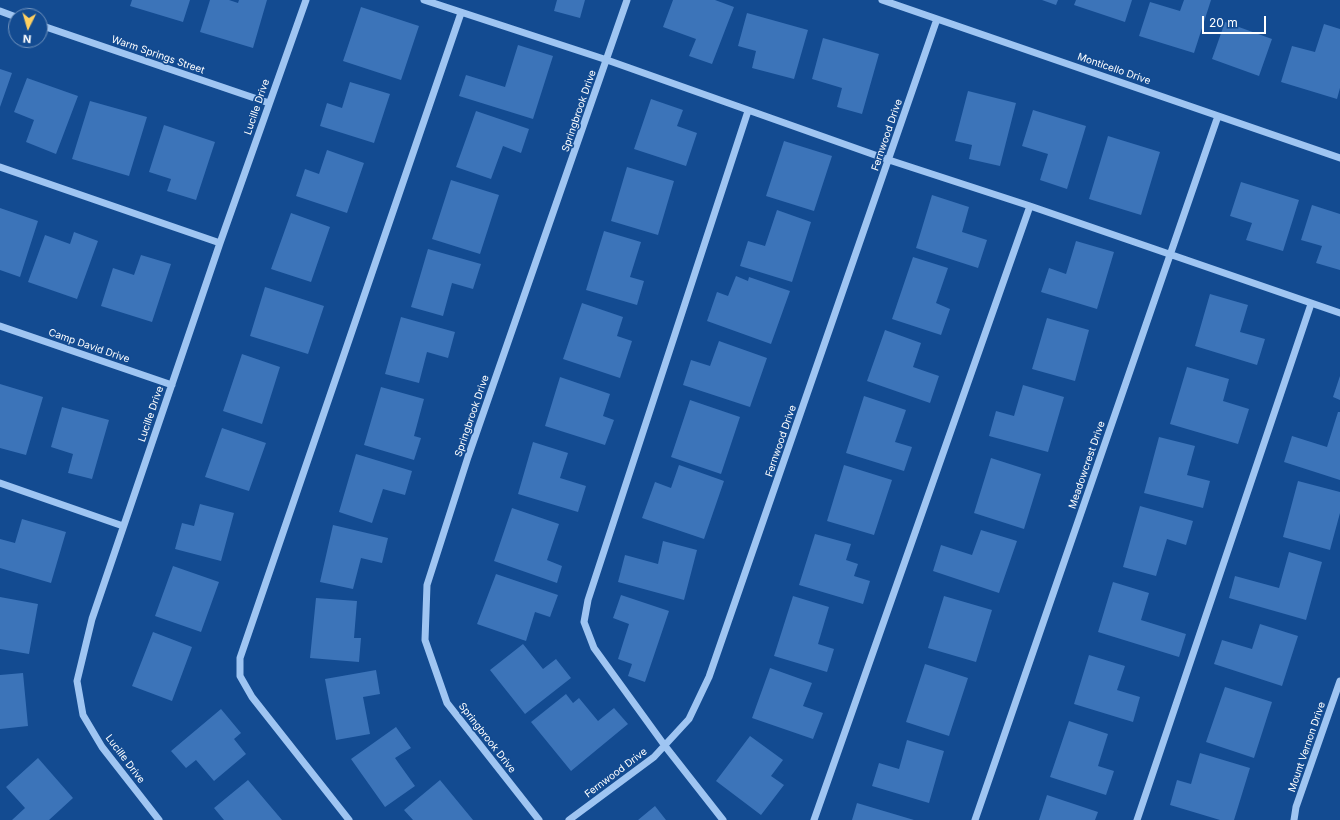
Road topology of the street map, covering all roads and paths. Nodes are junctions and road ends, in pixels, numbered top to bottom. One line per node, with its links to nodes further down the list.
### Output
1 (306, 0): 9 (street, Lucille Drive)
2 (424, 0): 5 (street)
3 (627, 0): 8 (street, Springbrook Drive)
4 (882, 0): 6 (street, Monticello Drive)
5 (461, 13): 8 (street); 27 (street)
6 (937, 19): 11 (street, Monticello Drive); 13 (street, Fernwood Drive)
7 (48, 28): 9 (street, Warm Springs Street)
8 (607, 60): 10 (street); 28 (street, Springbrook Drive)
9 (269, 103): 16 (street, Lucille Drive)
10 (748, 111): 13 (street); 25 (street)
11 (1218, 116): 12 (street, Monticello Drive); 17 (street, Meadowcrest Drive)
12 (1340, 158)
13 (889, 160): 15 (street); 25 (street, Fernwood Drive)
14 (0, 167): 16 (street)
15 (1030, 206): 17 (street); 31 (street)
16 (220, 243): 21 (street, Lucille Drive)
17 (1171, 254): 18 (street); 32 (street, Meadowcrest Drive)
18 (1311, 304): 19 (street); 33 (street)
19 (1340, 313)
20 (0, 326): 21 (street, Camp David Drive)
21 (172, 386): 23 (street, Lucille Drive)
22 (0, 483): 23 (street)
23 (123, 526): 26 (street, Lucille Drive)
24 (1340, 681): 34 (street, Mount Vernon Drive)
25 (664, 746): 29 (street, Fernwood Drive); 30 (street)
26 (159, 820)
27 (349, 820)
28 (539, 820)
29 (569, 820)
30 (723, 820)
31 (814, 820)
32 (975, 820)
33 (1137, 820)
34 (1294, 820)

